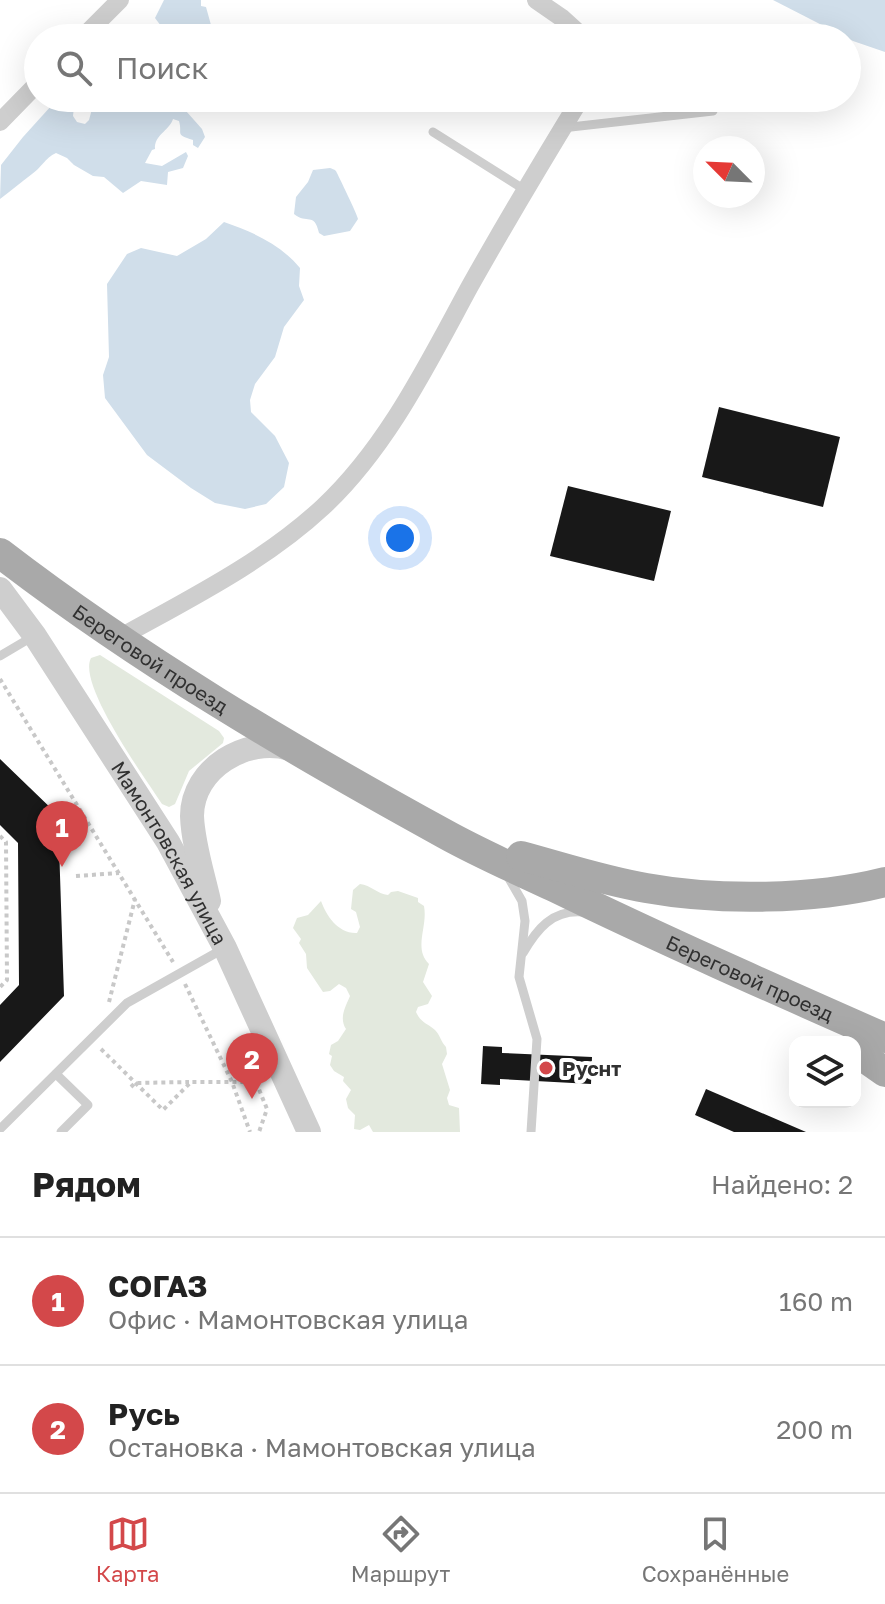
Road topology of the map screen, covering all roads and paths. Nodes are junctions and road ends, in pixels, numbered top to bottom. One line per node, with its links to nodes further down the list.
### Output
1 (120, 0): 3 (street)
2 (536, 0): 4 (street)
3 (96, 24)
4 (569, 24)
5 (24, 97): 8 (street)
6 (572, 112): 9 (street)
7 (704, 112): 9 (lane)
8 (0, 122)
9 (562, 128): 11 (street)
10 (433, 132): 11 (lane)
11 (525, 190): 15 (street)
12 (0, 553): 15 (main road, Береговой проезд)
13 (0, 589): 14 (street, Мамонтовская улица)
14 (35, 636): 16 (lane); 26 (street, Мамонтовская улица)
15 (119, 638): 18 (main road, Береговой проезд)
16 (0, 656)
17 (0, 679): 21 (path)
18 (305, 755): 19 (main road, Береговой проезд); 26 (street)
19 (447, 835): 23 (main road); 25 (main road, Береговой проезд); 27 (lane)
20 (0, 836): 30 (path)
21 (119, 873): 22 (path); 24 (path)
22 (76, 876)
23 (885, 882)
24 (135, 899): 28 (path); 31 (path)
25 (616, 918): 27 (lane); 29 (main road, Береговой проезд)
26 (220, 937): 28 (lane); 46 (street, Мамонтовская улица)
27 (520, 959): 47 (lane)
28 (180, 973): 31 (lane); 38 (path)
29 (753, 980): 32 (main road); 33 (main road, Береговой проезд)
30 (0, 987)
31 (103, 1028): 36 (lane); 39 (path)
32 (833, 1036)
33 (885, 1038)
34 (861, 1055): 35 (main road)
35 (885, 1072)
36 (56, 1074): 41 (lane); 42 (lane)
37 (191, 1082): 38 (path); 39 (path); 39 (path)
38 (232, 1082): 44 (path); 45 (path)
39 (133, 1085)
40 (97, 1097): 41 (lane)
41 (88, 1105): 43 (lane)
42 (0, 1129)
43 (61, 1132)
44 (250, 1132)
45 (259, 1132)
46 (309, 1132)
47 (531, 1132)

